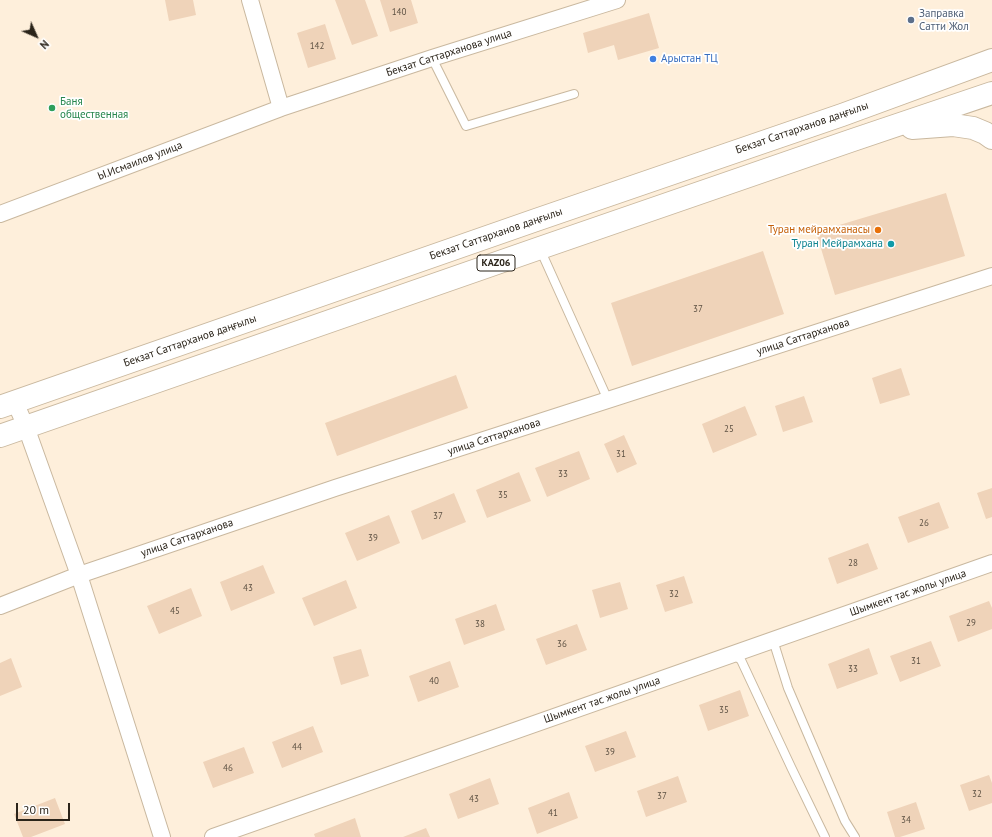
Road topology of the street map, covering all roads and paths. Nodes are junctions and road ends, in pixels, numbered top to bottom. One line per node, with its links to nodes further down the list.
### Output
1 (250, 0): 7 (street)
2 (617, 0): 3 (street, Бекзат Саттарханова улица)
3 (432, 58): 6 (lane); 7 (street, Бекзат Саттарханова улица)
4 (992, 60): 8 (main road, Бекзат Саттарханов даңғылы / KАZ06)
5 (992, 93): 9 (main road, KАZ06)
6 (574, 94)
7 (281, 108): 12 (street, Ы.Исмаилов улица)
8 (842, 115): 11 (main road); 16 (main road, Бекзат Саттарханов даңғылы / KАZ06)
9 (884, 129): 10 (main road); 11 (main road, KАZ06)
10 (992, 138)
11 (850, 140): 13 (main road, KАZ06)
12 (0, 214)
13 (540, 248): 15 (lane); 17 (main road, KАZ06)
14 (992, 276): 15 (street, улица Саттарханова)
15 (608, 400): 20 (street, улица Саттарханова)
16 (8, 404): 17 (street)
17 (26, 427): 18 (main road, KАZ06); 20 (street)
18 (0, 436)
19 (992, 563): 22 (street, Шымкент тас жолы улица)
20 (79, 575): 21 (street, улица Саттарханова); 24 (street)
21 (0, 606)
22 (773, 640): 23 (street, Шымкент тас жолы улица); 27 (lane)
23 (733, 654): 25 (street, Шымкент тас жолы улица); 26 (lane)
24 (162, 837)
25 (213, 837)
26 (825, 837)
27 (855, 837)

